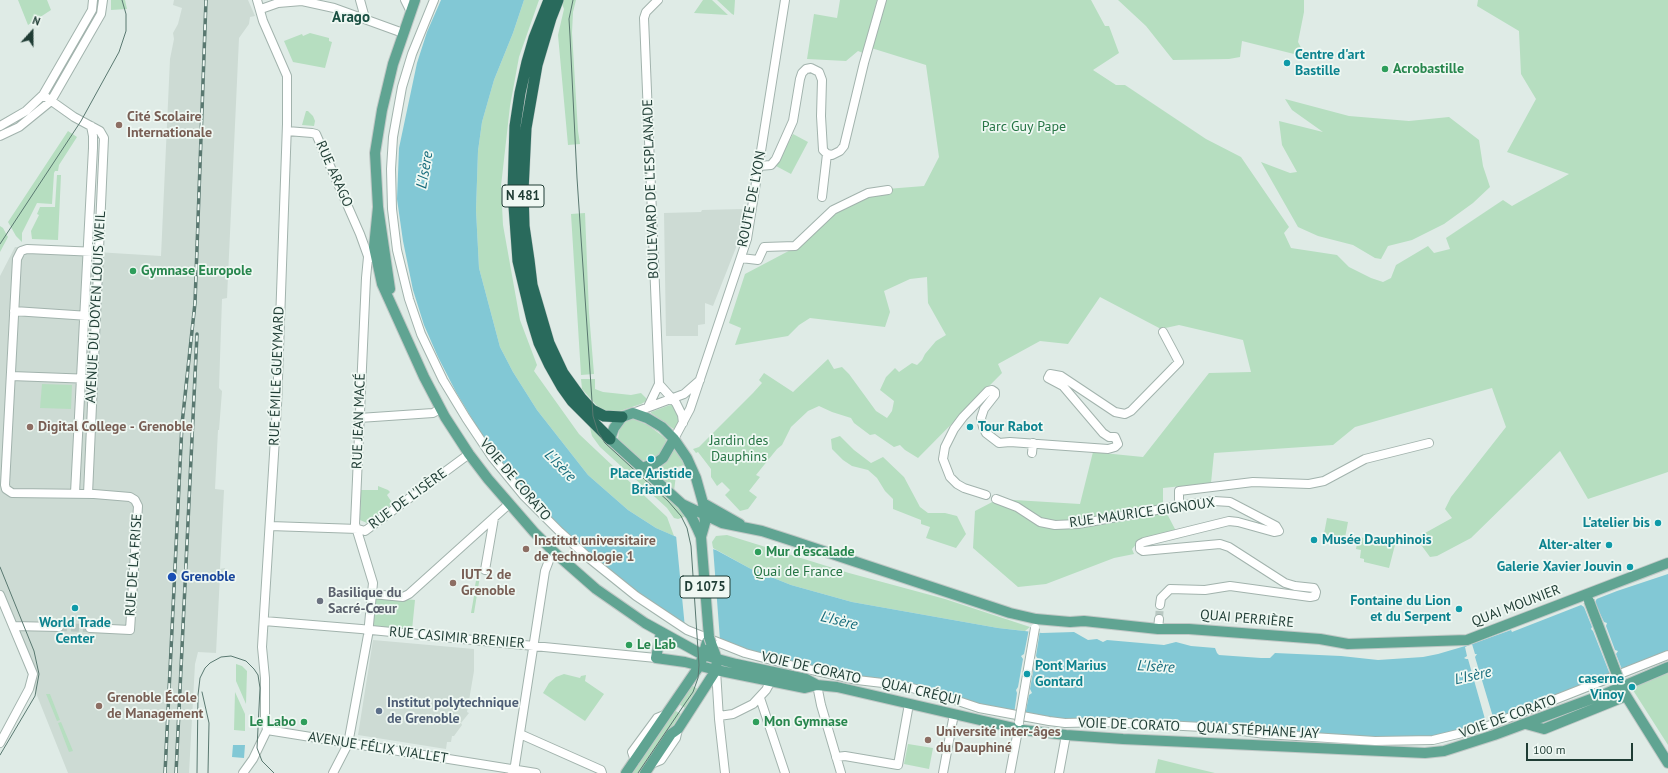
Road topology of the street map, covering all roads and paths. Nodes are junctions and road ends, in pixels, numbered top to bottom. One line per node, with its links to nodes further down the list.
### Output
1 (93, 0): 19 (street)
2 (103, 0): 20 (street)
3 (257, 0): 14 (street)
4 (360, 0): 16 (street)
5 (405, 0): 15 (street)
6 (415, 0): 15 (main road)
7 (434, 0): 95 (street, VOIE DE CORATO)
8 (549, 0): 56 (highway, N 481)
9 (558, 0): 53 (highway, N 481)
10 (658, 0): 48 (street, BOULEVARD DE L'ESPLANADE)
11 (780, 0): 18 (street)
12 (785, 0): 18 (street)
13 (882, 0): 25 (street)
14 (261, 9): 16 (street); 23 (street)
15 (410, 12): 17 (main road)
16 (365, 18): 17 (street)
17 (403, 33): 29 (main road)
18 (778, 38): 26 (street, ROUTE DE LYON)
19 (43, 95): 20 (street, AVENUE DU DOYEN LOUIS WEIL); 21 (street)
20 (51, 101): 22 (street, AVENUE DU DOYEN LOUIS WEIL); 24 (street)
21 (0, 126)
22 (91, 126): 33 (street, AVENUE DU DOYEN LOUIS WEIL); 34 (street, AVENUE DU DOYEN LOUIS WEIL)
23 (287, 131): 30 (street, RUE ARAGO); 73 (street, RUE ÉMILE GUEYMARD)
24 (0, 136)
25 (827, 154): 26 (street); 28 (street)
26 (759, 166): 37 (street, ROUTE DE LYON)
27 (888, 190): 37 (street)
28 (822, 197)
29 (378, 207): 31 (main road); 36 (main road)
30 (363, 236): 31 (street); 32 (street, RUE ARAGO); 35 (street, RUE ARAGO)
31 (375, 236): 32 (main road)
32 (374, 247): 35 (street, RUE JEAN MACÉ); 36 (street, RUE ARAGO); 38 (main road)
33 (87, 252): 34 (street); 39 (street); 40 (street, AVENUE DU DOYEN LOUIS WEIL)
34 (98, 252): 42 (street, AVENUE DU DOYEN LOUIS WEIL)
35 (368, 257): 38 (street, RUE ARAGO); 54 (street, RUE JEAN MACÉ)
36 (385, 258): 41 (main road)
37 (741, 258): 47 (street, ROUTE DE LYON)
38 (382, 284): 41 (main road)
39 (14, 311): 40 (street); 44 (street)
40 (84, 315): 42 (street); 45 (street, AVENUE DU DOYEN LOUIS WEIL)
41 (397, 315): 51 (main road)
42 (95, 316): 46 (street, AVENUE DU DOYEN LOUIS WEIL)
43 (1163, 332): 58 (street)
44 (11, 376): 45 (street); 63 (street, RUE DE LA FRISE)
45 (81, 379): 46 (street); 63 (street, AVENUE DU DOYEN LOUIS WEIL)
46 (93, 379): 64 (street, AVENUE DU DOYEN LOUIS WEIL)
47 (700, 379): 49 (street); 55 (street)
48 (659, 384): 49 (street); 50 (street)
49 (672, 399): 50 (street); 55 (street)
50 (648, 407): 52 (street)
51 (440, 409): 54 (street); 61 (main road)
52 (632, 413): 53 (main road); 57 (main road)
53 (622, 417): 56 (main road)
54 (360, 418): 75 (street, RUE JEAN MACÉ)
55 (683, 424): 57 (street)
56 (610, 439): 62 (main road, D 1075)
57 (674, 439): 62 (main road); 67 (main road, D 1075)
58 (1033, 443): 60 (street); 65 (street)
59 (1429, 443): 70 (street)
60 (1032, 453)
61 (469, 454): 68 (main road); 75 (street, RUE DE L'ISÈRE)
62 (642, 468): 69 (main road, D 1075)
63 (75, 493): 64 (street, RUE DE LA FRISE)
64 (88, 494): 88 (street, RUE DE LA FRISE)
65 (986, 495)
66 (996, 499): 70 (street, RUE MAURICE GIGNOUX)
67 (704, 503): 71 (main road, D 1075); 74 (main road)
68 (509, 504): 72 (street); 77 (main road)
69 (682, 504): 71 (main road); 76 (main road, D 1075)
70 (1179, 506): 83 (street, RUE MAURICE GIGNOUX)
71 (705, 515): 74 (main road); 76 (main road, D 1075)
72 (494, 518): 79 (street); 80 (street)
73 (270, 526): 75 (street, RUE DE L'ISÈRE); 84 (street, RUE ÉMILE GUEYMARD)
74 (747, 528): 85 (main road)
75 (358, 529): 80 (street, RUE JEAN MACÉ)
76 (700, 532): 91 (main road, D 1075)
77 (555, 553): 90 (main road); 93 (street)
78 (1668, 563): 82 (main road, QUAI MOUNIER)
79 (485, 570)
80 (372, 594): 89 (street, RUE JEAN MACÉ)
81 (0, 595): 86 (street)
82 (1588, 598): 92 (main road, QUAI MOUNIER); 102 (main road, bridge)
83 (1160, 605)
84 (264, 622): 89 (street, RUE CASIMIR BRENIER); 111 (street, RUE ÉMILE GUEYMARD)
85 (1035, 624): 92 (main road, QUAI PERRIÈRE); 110 (street, bridge)
86 (13, 626): 87 (street); 114 (street)
87 (59, 627)
88 (90, 628)
89 (368, 630): 93 (street, RUE CASIMIR BRENIER); 115 (street, RUE JEAN MACÉ)
90 (661, 632): 94 (main road); 96 (main road)
91 (709, 640): 94 (main road, D 1075); 97 (main road, D 1075)
92 (1456, 640)
93 (534, 646): 96 (street, RUE CASIMIR BRENIER); 112 (street)
94 (703, 655): 97 (main road); 98 (main road)
95 (1668, 655)
96 (653, 657): 98 (main road)
97 (717, 659): 100 (main road); 101 (main road)
98 (700, 665): 100 (main road); 124 (main road)
99 (1668, 667): 102 (main road, QUAI STÉPHANE JAY)
100 (716, 670): 101 (main road); 108 (street); 118 (main road)
101 (775, 679): 103 (main road, QUAI CRÉQUI); 105 (street)
102 (1620, 683): 104 (main road); 109 (main road, QUAI STÉPHANE JAY)
103 (817, 685): 106 (main road, QUAI CRÉQUI); 116 (street)
104 (1626, 696): 109 (main road); 117 (main road)
105 (760, 698): 108 (street); 126 (street)
106 (909, 704): 107 (main road, QUAI CRÉQUI); 116 (street)
107 (954, 714): 110 (main road, QUAI CRÉQUI); 128 (street)
108 (719, 717): 125 (street)
109 (1526, 724): 113 (main road, QUAI STÉPHANE JAY)
110 (1019, 725): 113 (main road, QUAI STÉPHANE JAY); 129 (street)
111 (268, 730): 115 (street, AVENUE FÉLIX VIALLET); 120 (street)
112 (520, 734): 119 (street); 123 (street)
113 (1066, 735): 130 (street)
114 (0, 743)
115 (348, 744): 119 (street, AVENUE FÉLIX VIALLET); 121 (street, RUE JEAN MACÉ)
116 (836, 757): 127 (street)
117 (1668, 762)
118 (648, 769)
119 (513, 771): 122 (street, AVENUE FÉLIX VIALLET)
120 (242, 773)
121 (333, 773)
122 (536, 773)
123 (602, 773)
124 (626, 773)
125 (725, 773)
126 (785, 773)
127 (841, 773)
128 (943, 773)
129 (1010, 773)
130 (1059, 773)

